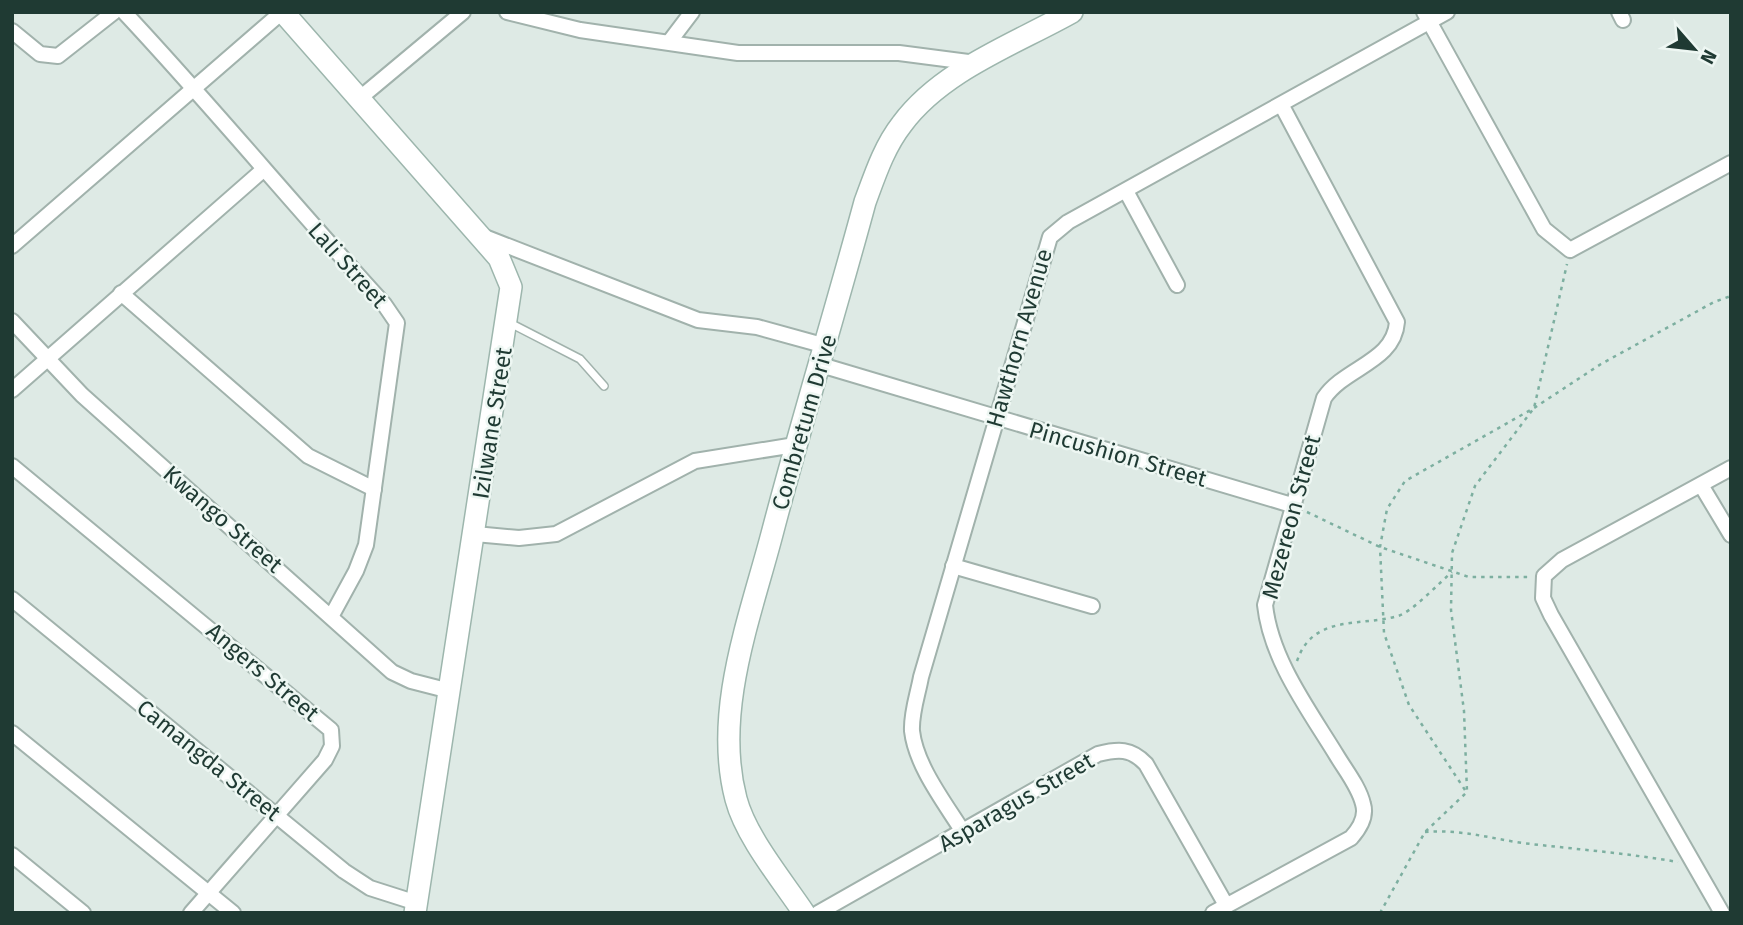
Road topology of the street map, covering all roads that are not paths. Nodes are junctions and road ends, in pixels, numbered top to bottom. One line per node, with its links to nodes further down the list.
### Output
1 (114, 12): 10 (street)
2 (124, 12): 13 (street, Lali Street)
3 (282, 12): 13 (street); 14 (street, Izilwane Street)
4 (463, 12): 14 (street)
5 (508, 12): 11 (street)
6 (692, 12): 11 (street)
7 (1072, 12): 12 (street, Combretum Drive)
8 (1447, 12): 9 (street, Hawthorn Avenue)
9 (1427, 17): 15 (street, Hawthorn Avenue); 16 (street)
10 (12, 31)
11 (670, 41): 12 (street)
12 (978, 63): 25 (street, Combretum Drive)
13 (194, 86): 17 (street, Lali Street); 20 (street)
14 (360, 99): 19 (street, Izilwane Street)
15 (1282, 106): 18 (street, Hawthorn Avenue); 35 (street, Mezereon Street)
16 (1731, 163)
17 (263, 170): 22 (street); 34 (street, Lali Street)
18 (1126, 191): 21 (street); 29 (street, Hawthorn Avenue)
19 (480, 235): 24 (street, Izilwane Street); 25 (street, Pincushion Street)
20 (12, 246)
21 (1177, 285)
22 (121, 293): 26 (street); 34 (street)
23 (12, 321): 26 (street, Kwango Street)
24 (508, 321): 27 (lane); 36 (street, Izilwane Street)
25 (823, 355): 29 (street, Pincushion Street); 30 (street, Combretum Drive)
26 (46, 359): 28 (street); 41 (street, Kwango Street)
27 (604, 386)
28 (12, 390)
29 (995, 417): 35 (street, Pincushion Street); 38 (street, Hawthorn Avenue)
30 (795, 445): 36 (street); 53 (street, Combretum Drive)
31 (12, 466): 44 (street, Angers Street)
32 (1731, 468): 33 (street)
33 (1701, 485): 37 (street); 55 (street)
34 (374, 489): 41 (street, Lali Street)
35 (1295, 506): 49 (street, Mezereon Street)
36 (474, 534): 42 (street, Izilwane Street)
37 (1731, 535)
38 (953, 566): 40 (street); 45 (street, Hawthorn Avenue)
39 (12, 599): 44 (street, Camangda Street)
40 (1092, 606)
41 (332, 615): 42 (street, Kwango Street)
42 (450, 691): 48 (street, Izilwane Street)
43 (12, 733): 47 (street)
44 (276, 815): 47 (street, Angers Street); 48 (street, Camangda Street)
45 (962, 832): 49 (street, Asparagus Street); 54 (street, Asparagus Street)
46 (12, 855): 50 (street)
47 (208, 892): 51 (street, Angers Street); 52 (street)
48 (416, 908)
49 (1219, 909)
50 (83, 913)
51 (191, 913)
52 (233, 913)
53 (804, 913)
54 (818, 913)
55 (1722, 913)

